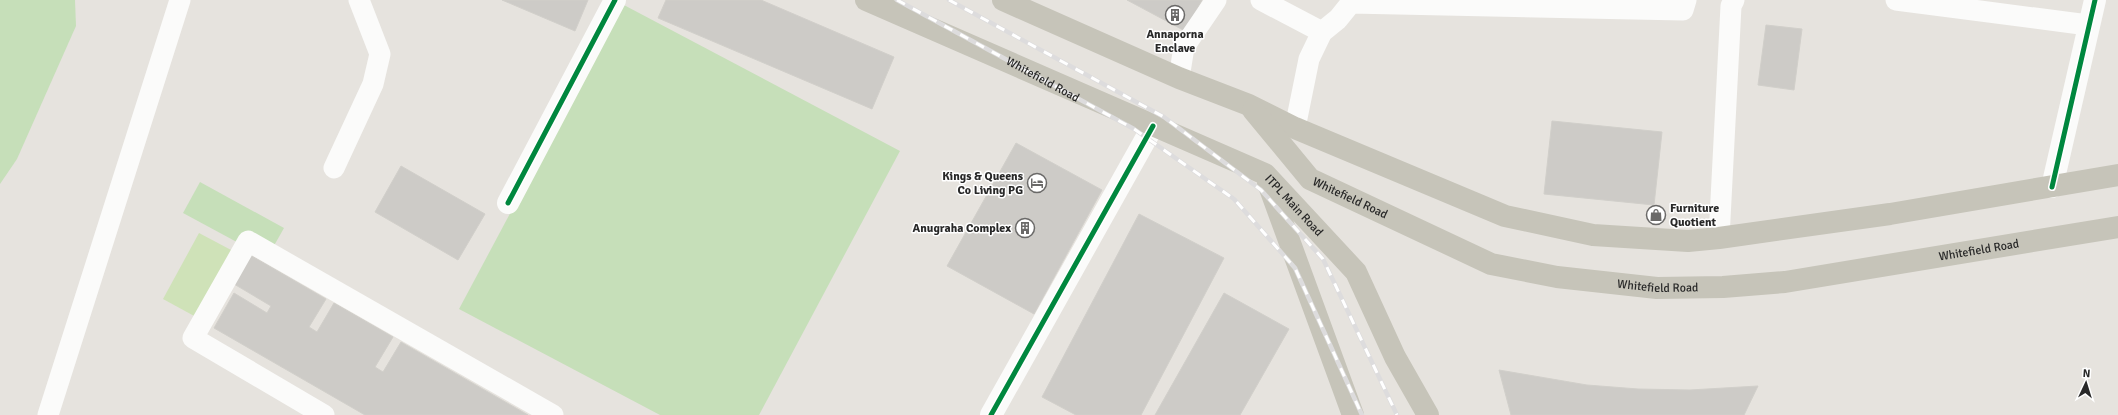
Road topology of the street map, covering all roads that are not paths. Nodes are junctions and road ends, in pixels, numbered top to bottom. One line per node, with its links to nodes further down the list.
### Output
1 (180, 0): 25 (lane)
2 (359, 0): 18 (lane)
3 (615, 0): 22 (street)
4 (866, 0): 16 (main road, Whitefield Road)
5 (1003, 0): 14 (main road, Whitefield Road)
6 (1216, 0): 14 (lane)
7 (1261, 0): 13 (lane)
8 (1686, 0): 13 (lane)
9 (1734, 0): 24 (lane)
10 (1896, 0): 12 (lane)
11 (2095, 0): 12 (street)
12 (2088, 25): 21 (street)
13 (1322, 32): 17 (lane)
14 (1179, 78): 15 (main road, Whitefield Road)
15 (1248, 105): 17 (main road, Whitefield Road); 23 (main road, Whitefield Road)
16 (1153, 126): 20 (main road, Whitefield Road); 28 (street)
17 (1295, 128): 24 (main road, Whitefield Road)
18 (334, 168)
19 (2116, 172): 21 (main road, Whitefield Road)
20 (1265, 174): 29 (main road, ITPL Main Road); 30 (main road, ITPL Main Road)
21 (2052, 187): 24 (main road, Whitefield Road)
22 (508, 203)
23 (2118, 227)
24 (1719, 238)
25 (48, 415)
26 (324, 415): 27 (lane)
27 (553, 415)
28 (991, 415)
29 (1353, 415)
30 (1428, 415)

